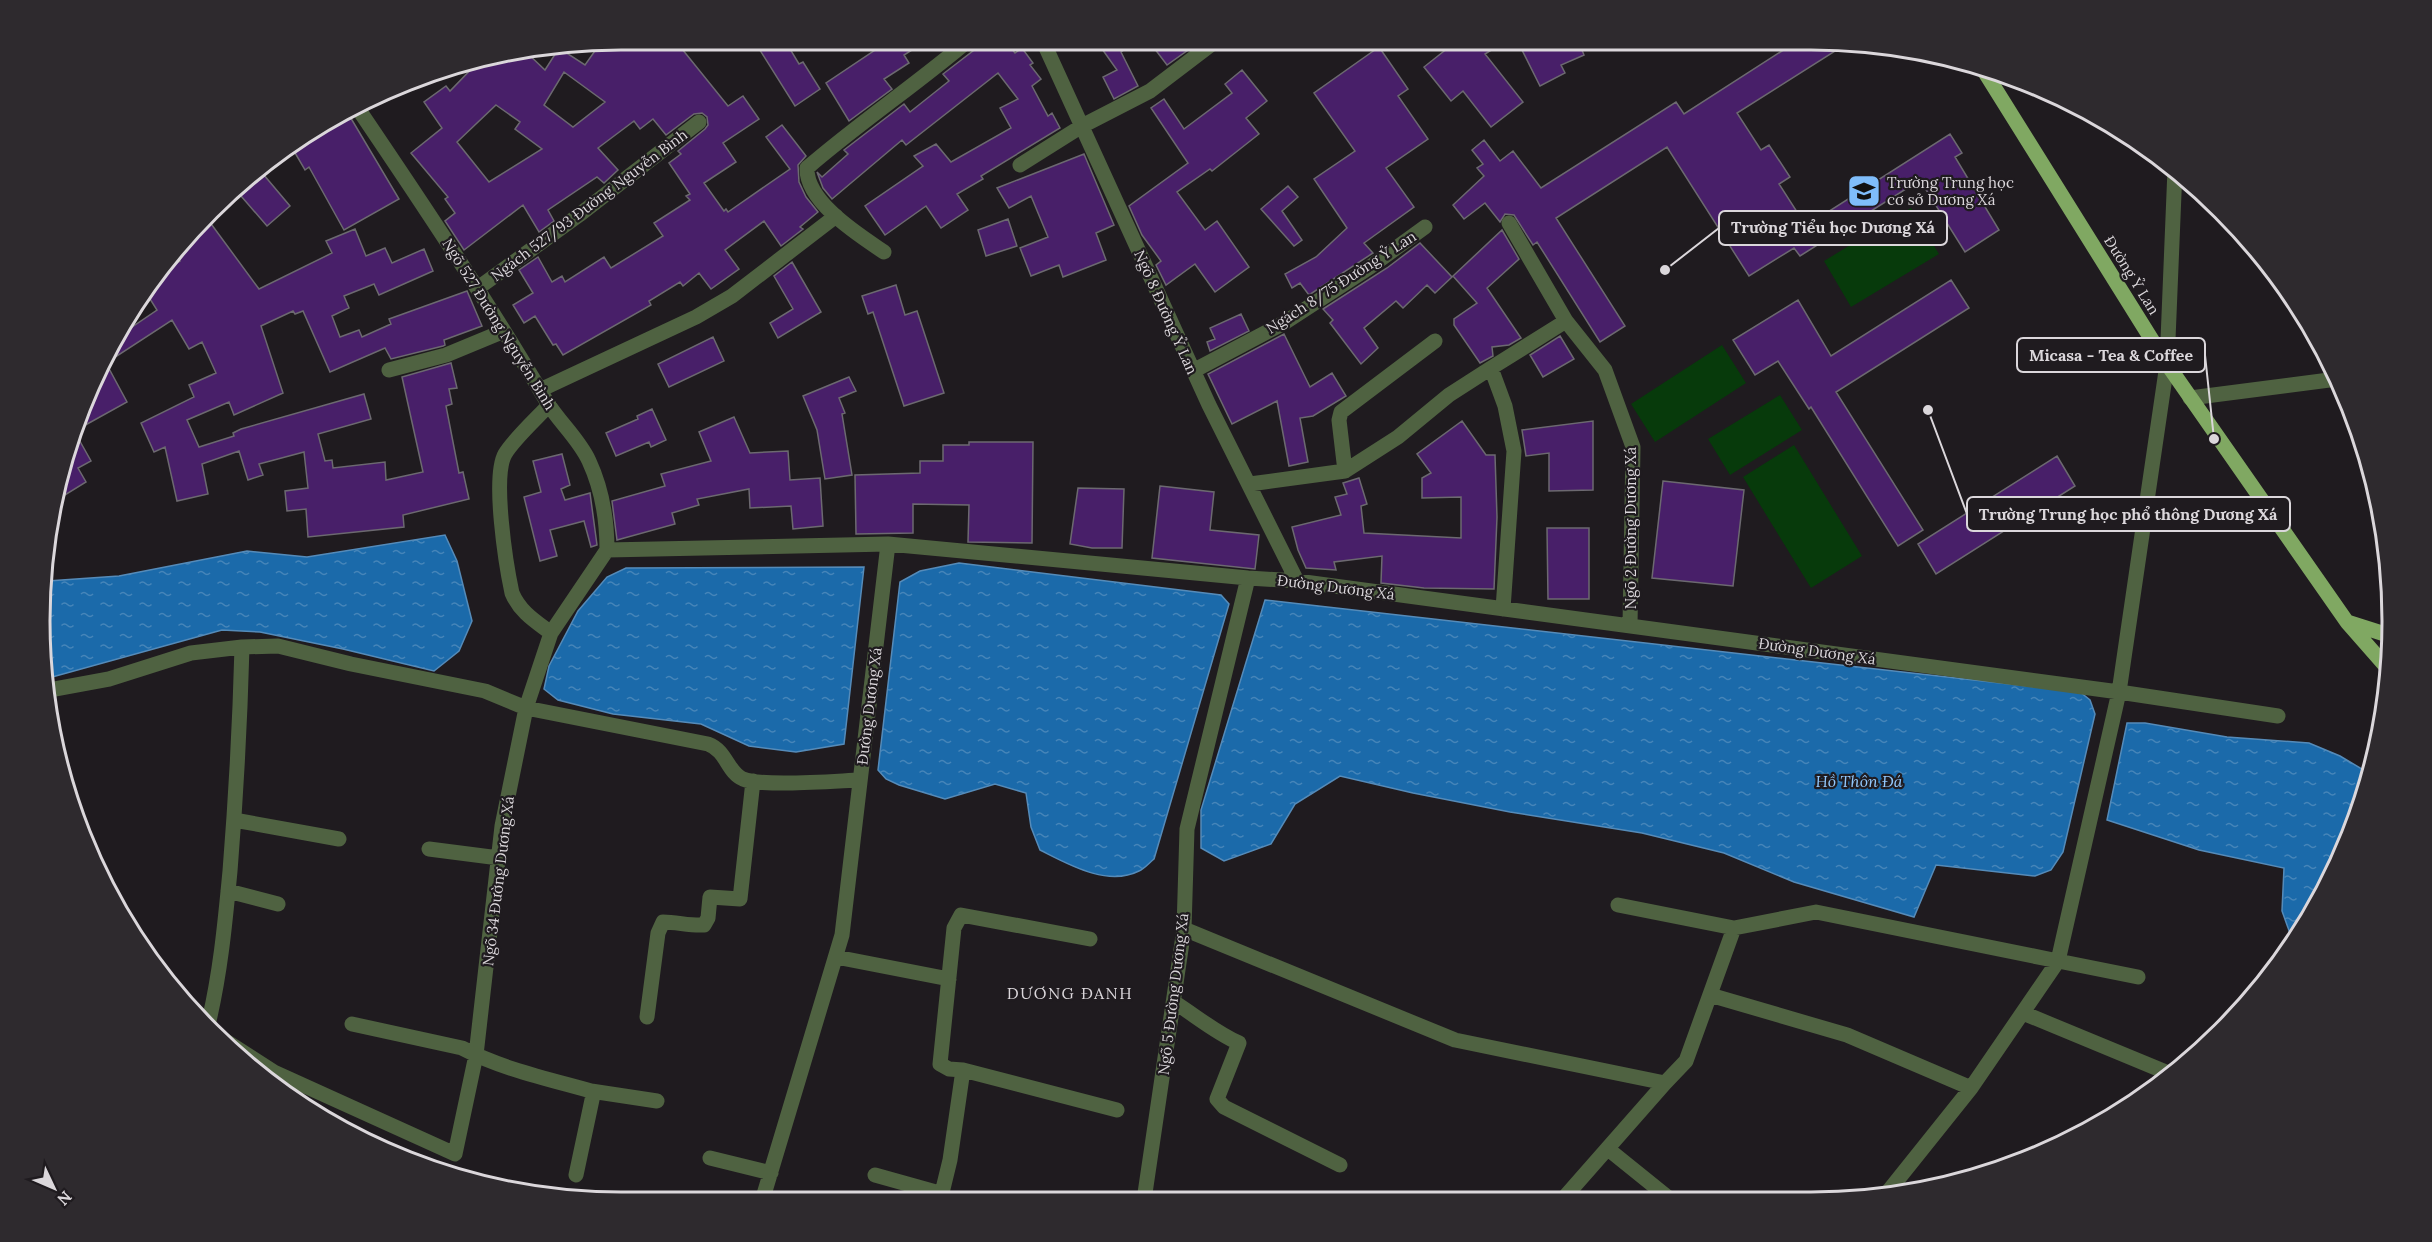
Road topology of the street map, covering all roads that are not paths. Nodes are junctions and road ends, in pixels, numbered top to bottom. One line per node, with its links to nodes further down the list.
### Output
1 (958, 49): 10 (street)
2 (1047, 49): 7 (street, Ngõ 8 Đường Ỷ Lan)
3 (1205, 49): 7 (street)
4 (1988, 78): 18 (main road, Đường Ỷ Lan)
5 (361, 112): 14 (street, Ngõ 527 Đường Nguyễn Bình)
6 (699, 122): 14 (street, Ngách 527/93 Đường Nguyễn Bình)
7 (1082, 126): 8 (street); 21 (street, Ngõ 8 Đường Ỷ Lan)
8 (1020, 165)
9 (2175, 180): 18 (street)
10 (836, 216): 13 (street); 23 (street)
11 (1509, 223): 15 (street, Ngõ 2 Đường Dương Xá)
12 (1425, 227): 21 (street, Ngách 8/75 Đường Ỷ Lan)
13 (885, 252)
14 (478, 288): 16 (street, Ngõ 527 Đường Nguyễn Bình)
15 (1566, 321): 19 (street); 36 (street, Ngõ 2 Đường Dương Xá)
16 (504, 331): 20 (street); 23 (street, Ngõ 527 Đường Nguyễn Bình)
17 (1435, 340): 26 (street)
18 (2167, 364): 24 (main road, Đường Ỷ Lan); 28 (street)
19 (1491, 368): 26 (street); 34 (street)
20 (389, 370)
21 (1193, 371): 27 (street, Ngõ 8 Đường Ỷ Lan)
22 (2330, 381): 24 (street)
23 (540, 390): 25 (street, Ngõ 527 Đường Nguyễn Bình)
24 (2190, 398): 35 (main road, Đường Ỷ Lan)
25 (549, 405): 31 (street, Ngõ 527 Đường Nguyễn Bình); 37 (street)
26 (1345, 471): 27 (street)
27 (1250, 484): 33 (street, Ngõ 8 Đường Ỷ Lan)
28 (2144, 517): 29 (street); 42 (street)
29 (2127, 518)
30 (888, 544): 31 (street); 32 (street, Đường Dương Xá); 45 (street, Đường Dương Xá)
31 (607, 550): 37 (street, Ngõ 34 Đường Dương Xá)
32 (1248, 578): 33 (street, Đường Dương Xá); 55 (street, Ngõ 5 Đường Dương Xá)
33 (1297, 581): 34 (street, Đường Dương Xá)
34 (1503, 609): 36 (street, Đường Dương Xá)
35 (2347, 622): 38 (main road); 40 (main road, Đường Ỷ Lan)
36 (1630, 626): 42 (street, Đường Dương Xá)
37 (551, 633): 43 (street, Ngõ 34 Đường Dương Xá)
38 (2382, 633)
39 (242, 647): 41 (street); 43 (street); 47 (street)
40 (2381, 661)
41 (53, 689)
42 (2119, 692): 44 (street, Đường Dương Xá); 58 (street)
43 (526, 708): 46 (street); 50 (street, Ngõ 34 Đường Dương Xá)
44 (2278, 716)
45 (860, 776): 46 (street); 57 (street, Đường Dương Xá)
46 (753, 781): 65 (street)
47 (234, 820): 48 (street); 51 (street)
48 (339, 839)
49 (429, 849): 50 (street)
50 (499, 858): 67 (street, Ngõ 34 Đường Dương Xá)
51 (228, 891): 52 (street); 64 (street)
52 (278, 904)
53 (1617, 905): 54 (street)
54 (1734, 928): 58 (street); 61 (street)
55 (1184, 929): 62 (street, Ngõ 5 Đường Dương Xá); 71 (street)
56 (1090, 939): 60 (street)
57 (836, 957): 60 (street); 79 (street, Đường Dương Xá)
58 (2058, 961): 59 (street); 63 (street)
59 (2138, 977)
60 (949, 979): 69 (street)
61 (1710, 995): 71 (street); 72 (street)
62 (1174, 1002): 78 (street); 86 (street, Ngõ 5 Đường Dương Xá)
63 (2023, 1013): 70 (street); 72 (street)
64 (209, 1017)
65 (648, 1017)
66 (352, 1024): 67 (street)
67 (476, 1055): 68 (street, Ngõ 34 Đường Dương Xá); 73 (street)
68 (256, 1060)
69 (963, 1070): 75 (street); 85 (street)
70 (2163, 1071)
71 (1665, 1083): 76 (street)
72 (1971, 1088): 82 (street)
73 (591, 1091): 74 (street); 80 (street)
74 (657, 1101)
75 (1117, 1110)
76 (1608, 1149): 87 (street); 88 (street)
77 (710, 1158): 79 (street)
78 (1340, 1165)
79 (771, 1173): 83 (street, Đường Dương Xá)
80 (576, 1175)
81 (875, 1175): 84 (street)
82 (1892, 1187)
83 (765, 1192)
84 (926, 1192)
85 (942, 1192)
86 (1145, 1192)
87 (1569, 1192)
88 (1661, 1192)

